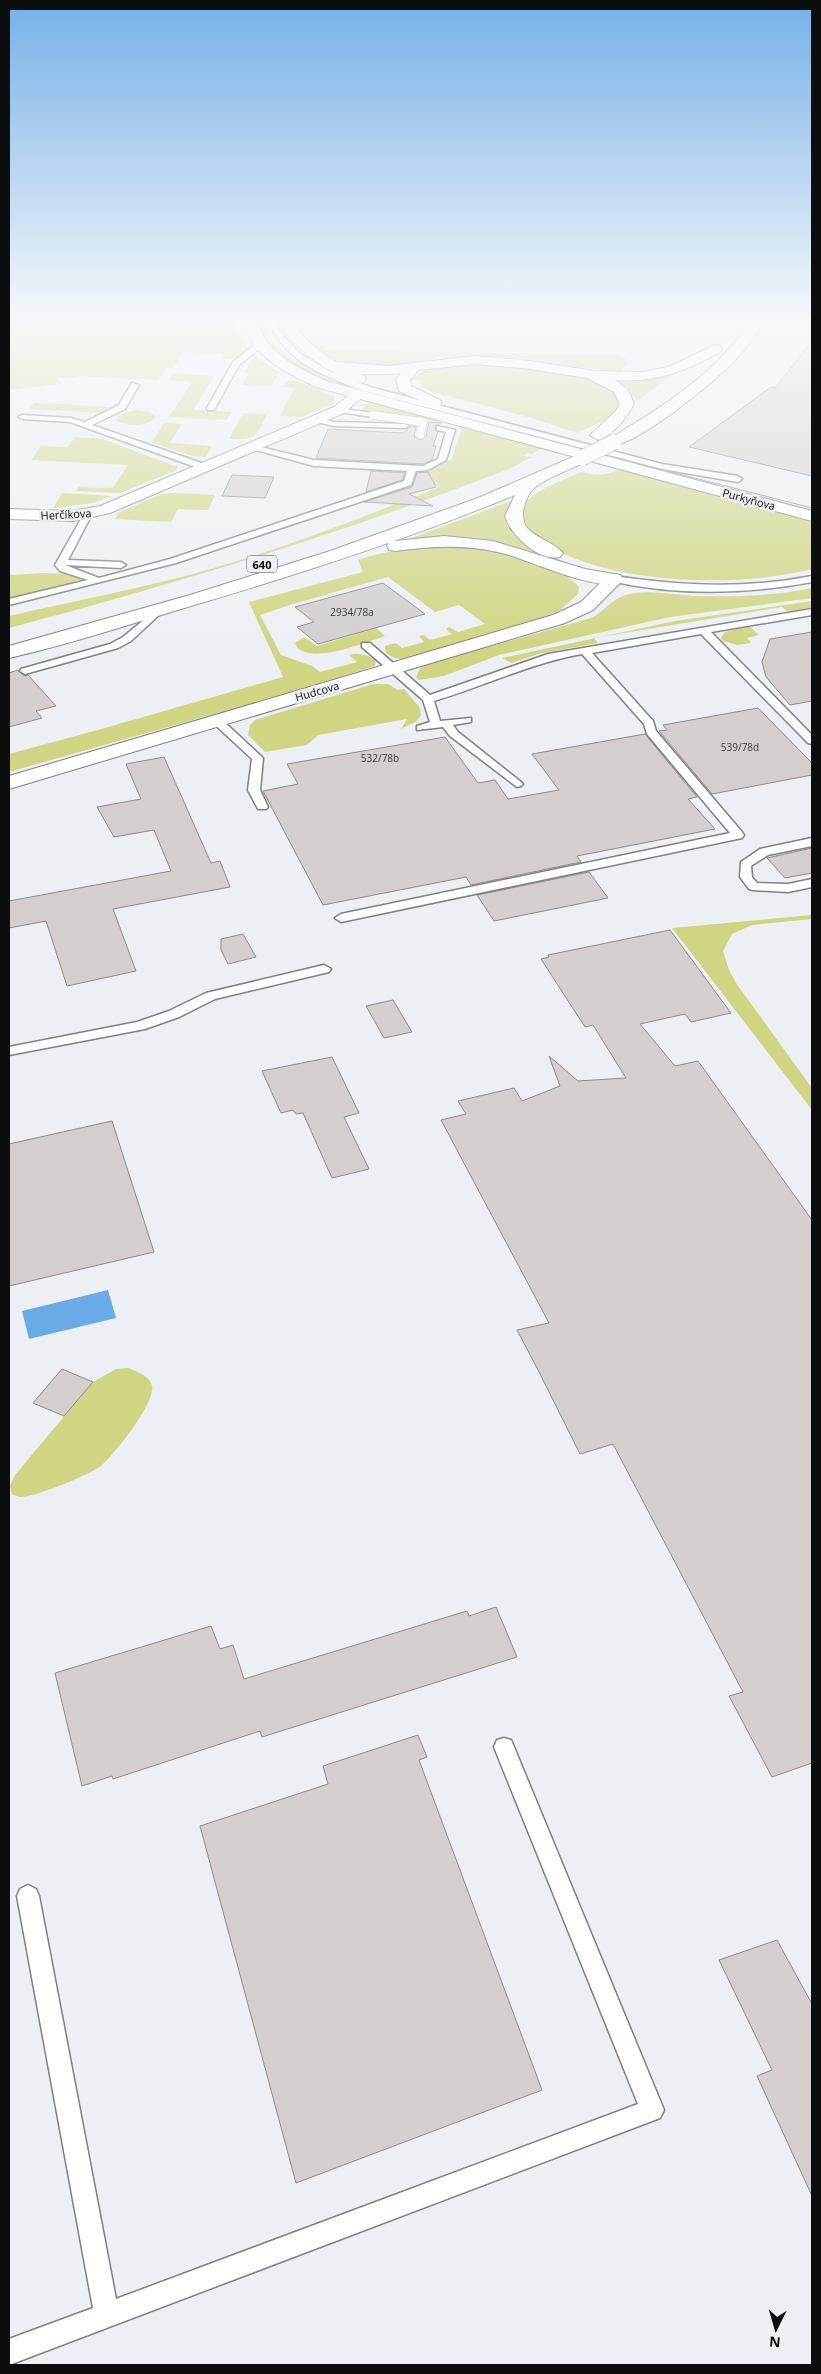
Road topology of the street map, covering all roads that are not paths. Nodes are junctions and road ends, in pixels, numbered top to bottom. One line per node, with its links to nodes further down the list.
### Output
1 (96, 429): 14 (lane)
2 (293, 429): 13 (main road, Herčíkova)
3 (421, 429): 11 (lane, bridge)
4 (444, 429): 15 (lane)
5 (502, 429): 21 (main road, Purkyňova)
6 (517, 429): 16 (lane)
7 (534, 429): 16 (main road, Purkyňova)
8 (604, 429): 12 (main road)
9 (608, 429): 12 (main road, 640)
10 (636, 429): 17 (main road, 640, bridge)
11 (420, 434)
12 (596, 436): 31 (main road, 640)
13 (252, 446): 14 (main road, Herčíkova); 15 (lane)
14 (204, 467): 20 (main road, Herčíkova)
15 (412, 469): 27 (lane)
16 (738, 479): 18 (main road, Purkyňova)
17 (531, 482): 23 (main road, 640); 25 (main road)
18 (757, 484)
19 (9, 514): 20 (main road, Herčíkova)
20 (88, 514): 22 (lane)
21 (812, 516)
22 (61, 562): 24 (lane); 27 (lane)
23 (316, 563): 25 (main road); 29 (main road, 640)
24 (121, 565)
25 (614, 579): 26 (lane); 36 (main road, Hudcova)
26 (812, 579)
27 (99, 581): 28 (lane)
28 (9, 602)
29 (156, 612): 35 (main road, 640); 37 (lane)
30 (812, 612): 32 (lane)
31 (37, 627)
32 (703, 630): 34 (lane); 43 (lane)
33 (366, 645): 36 (lane)
34 (584, 650): 38 (lane); 49 (lane)
35 (9, 652)
36 (395, 668): 38 (lane); 39 (main road, Hudcova)
37 (25, 671)
38 (428, 699): 41 (lane)
39 (216, 720): 44 (main road, Hudcova); 46 (lane)
40 (467, 720): 41 (lane)
41 (441, 723): 42 (lane); 45 (lane)
42 (421, 728)
43 (812, 741)
44 (9, 784)
45 (518, 784)
46 (262, 807)
47 (812, 842): 48 (lane)
48 (812, 883)
49 (341, 918)
50 (324, 969): 51 (lane)
51 (9, 1051)
52 (504, 1747): 54 (lane)
53 (28, 1896): 54 (lane)
54 (107, 2315): 55 (lane)
55 (9, 2352)

